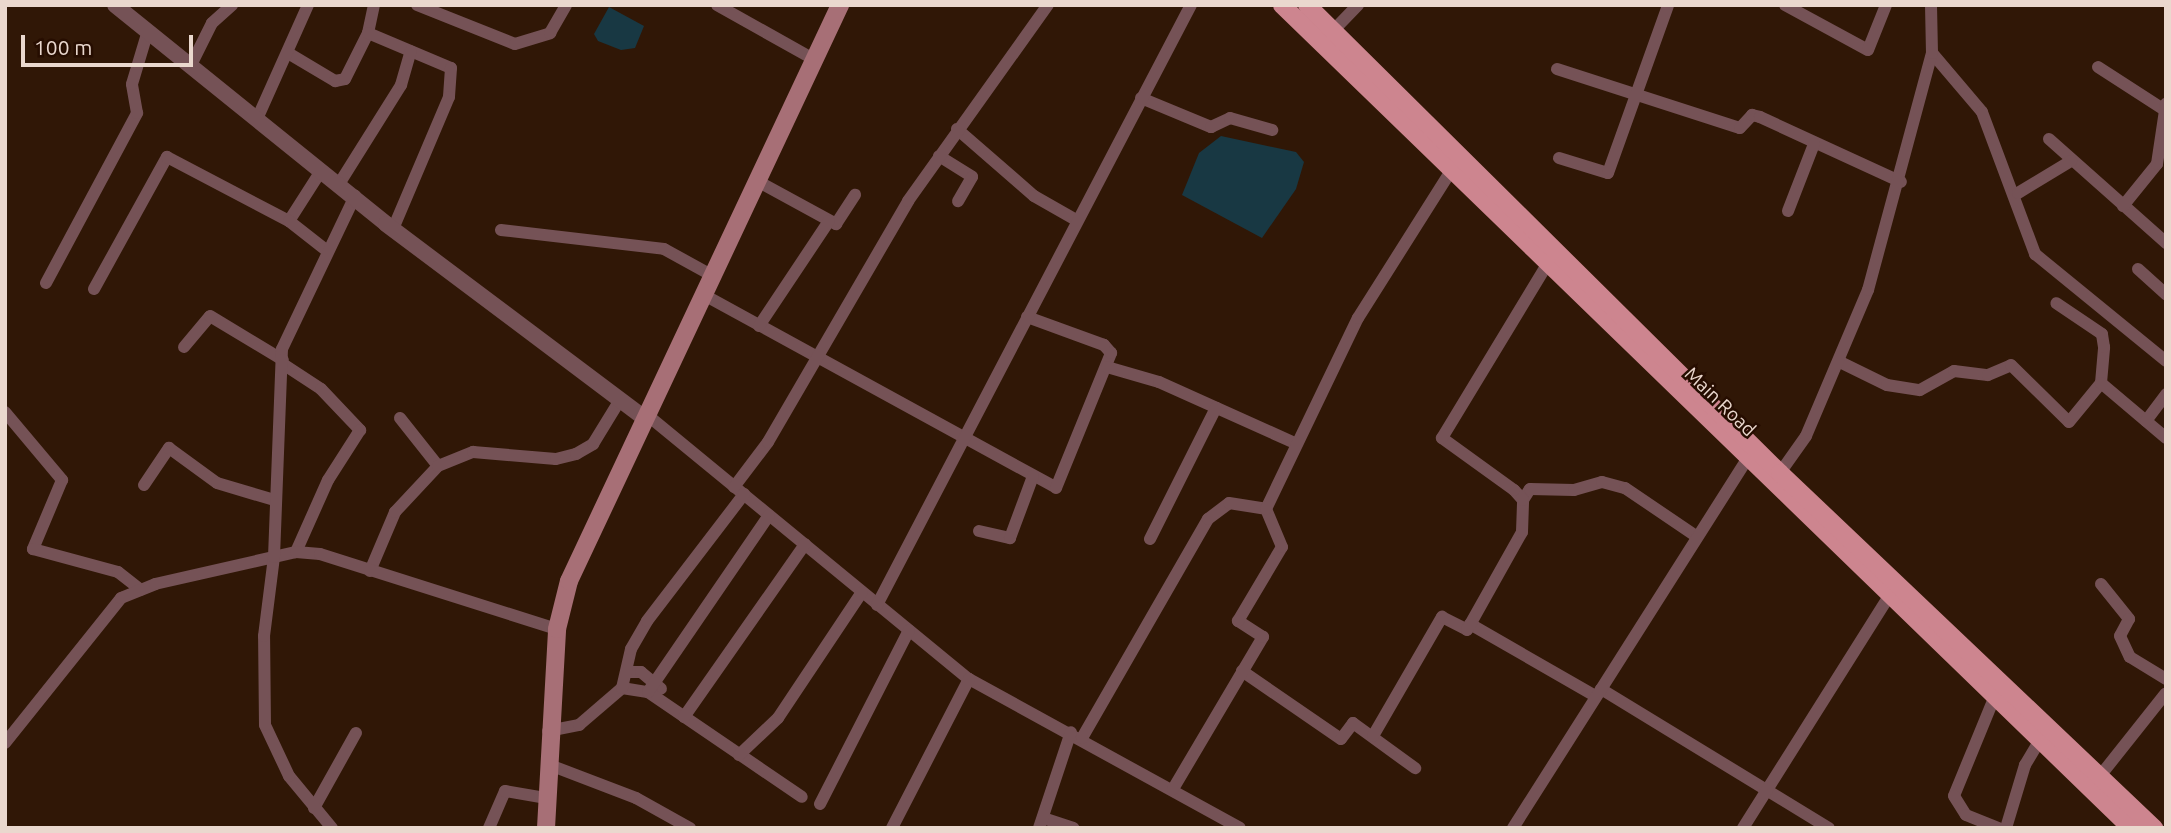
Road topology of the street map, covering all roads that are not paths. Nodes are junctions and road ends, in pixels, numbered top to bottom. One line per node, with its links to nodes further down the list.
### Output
1 (115, 5): 19 (street)
2 (232, 5): 25 (street)
3 (308, 5): 22 (street)
4 (374, 5): 18 (street)
5 (417, 5): 6 (street)
6 (566, 5)
7 (717, 5): 24 (street)
8 (840, 5): 24 (main road)
9 (1048, 5): 32 (street)
10 (1191, 5): 29 (street)
11 (1282, 5): 20 (main road, Main Road)
12 (1307, 5): 20 (main road, Main Road)
13 (1358, 5): 20 (street)
14 (1668, 5): 28 (street)
15 (1785, 5): 16 (street)
16 (1886, 5)
17 (1931, 5): 23 (street)
18 (368, 33): 21 (street); 22 (street)
19 (147, 34): 25 (street); 61 (street)
20 (1328, 37): 36 (main road, Main Road); 41 (main road, Main Road)
21 (411, 51): 44 (street); 54 (street)
22 (288, 53): 31 (street)
23 (1932, 53): 43 (street); 45 (street)
24 (815, 60): 42 (main road)
25 (190, 67): 31 (street)
26 (2098, 67): 30 (street)
27 (1558, 69): 28 (street)
28 (1641, 94): 35 (street); 38 (street)
29 (1141, 98): 33 (street); 51 (street)
30 (2165, 106): 49 (street)
31 (257, 119): 40 (street)
32 (957, 129): 37 (street); 51 (street)
33 (1272, 130)
34 (2049, 139): 39 (street)
35 (1814, 144): 43 (street); 50 (street)
36 (1462, 155): 41 (street); 58 (main road, Main Road)
37 (939, 156): 48 (street); 69 (street)
38 (1559, 158)
39 (2071, 161): 45 (street); 49 (street)
40 (321, 171): 44 (street); 52 (street)
41 (1451, 171): 58 (main road, Main Road); 84 (street)
42 (759, 182): 53 (street); 60 (main road)
43 (1901, 182): 72 (street)
44 (339, 184): 47 (street)
45 (2018, 194): 70 (street)
46 (855, 195): 53 (street)
47 (355, 196): 54 (street); 57 (street)
48 (958, 201)
49 (2123, 206): 56 (street)
50 (1788, 211)
51 (1076, 220): 66 (street)
52 (289, 221): 57 (street); 62 (street)
53 (829, 221): 67 (street)
54 (393, 229): 76 (street)
55 (501, 230): 60 (street)
56 (2166, 243)
57 (326, 250): 71 (street)
58 (1552, 257): 85 (main road, Main Road); 92 (street)
59 (2138, 269): 63 (street)
60 (715, 277): 64 (main road)
61 (46, 283)
62 (94, 289)
63 (2166, 294)
64 (706, 296): 67 (street); 79 (main road)
65 (2056, 303): 74 (street)
66 (1027, 317): 73 (street); 83 (street)
67 (759, 327): 69 (street)
68 (184, 347): 71 (street)
69 (817, 360): 83 (street); 90 (street)
70 (2166, 360)
71 (284, 363): 91 (street); 99 (street)
72 (1842, 363): 74 (street); 88 (street)
73 (1107, 367): 77 (street); 87 (street)
74 (2101, 383): 81 (street)
75 (2166, 394): 81 (street)
76 (620, 400): 79 (street); 86 (street)
77 (1216, 408): 84 (street); 97 (street)
78 (5, 412): 104 (street)
79 (644, 416): 90 (street); 108 (main road)
80 (400, 418): 86 (street)
81 (2146, 421): 82 (street)
82 (2166, 439)
83 (963, 442): 87 (street); 106 (street)
84 (1297, 444): 93 (street)
85 (1751, 452): 88 (main road, Main Road); 96 (street)
86 (438, 466): 101 (street)
87 (1033, 476): 95 (street)
88 (1776, 478): 103 (main road, Main Road)
89 (144, 485): 91 (street)
90 (739, 490): 94 (street); 111 (street)
91 (274, 500): 100 (street)
92 (1523, 500): 96 (street); 107 (street)
93 (1266, 509): 110 (street); 126 (street)
94 (769, 515): 98 (street); 114 (street)
95 (979, 531)
96 (1696, 537): 118 (street)
97 (1150, 538)
98 (805, 544): 105 (street); 122 (street)
99 (296, 552): 100 (street); 101 (street)
100 (274, 557): 104 (street); 138 (street)
101 (370, 571): 108 (street)
102 (2101, 584): 113 (street)
103 (1893, 589): 115 (main road, Main Road); 120 (main road, Main Road); 134 (street)
104 (141, 590): 128 (street)
105 (862, 592): 106 (street); 129 (street)
106 (877, 604): 109 (street)
107 (1470, 624): 118 (street); 127 (street)
108 (557, 629): 123 (main road)
109 (909, 630): 112 (street); 137 (street)
110 (1242, 670): 127 (street); 133 (street)
111 (627, 672): 114 (street); 116 (street)
112 (969, 679): 126 (street); 144 (street)
113 (2166, 679)
114 (658, 682): 117 (street); 121 (street)
115 (2004, 682): 120 (street); 125 (main road, Main Road)
116 (622, 688): 117 (street); 123 (street)
117 (648, 692): 121 (street)
118 (1598, 693): 134 (street); 147 (street)
119 (2166, 693): 132 (street)
120 (1992, 696): 125 (main road, Main Road); 150 (street)
121 (669, 707): 122 (street)
122 (684, 717): 129 (street)
123 (548, 731): 130 (main road)
124 (356, 733): 138 (street)
125 (2044, 734): 132 (main road, Main Road); 151 (street)
126 (1077, 735): 133 (street); 139 (street)
127 (1373, 737): 131 (street)
128 (5, 743)
129 (739, 755): 135 (street)
130 (547, 764): 136 (main road); 143 (street)
131 (1415, 768)
132 (2096, 781): 152 (main road, Main Road); 153 (main road, Main Road)
133 (1173, 789): 146 (street)
134 (1766, 789): 148 (street); 149 (street)
135 (802, 797)
136 (546, 798): 141 (street); 142 (main road)
137 (820, 804)
138 (314, 808): 140 (street)
139 (1041, 823): 145 (street)
140 (332, 828)
141 (489, 828)
142 (546, 828)
143 (690, 828)
144 (892, 828)
145 (1073, 828)
146 (1240, 828)
147 (1513, 828)
148 (1743, 828)
149 (1829, 828)
150 (1998, 828)
151 (2006, 828)
152 (2131, 828)
153 (2154, 828)

